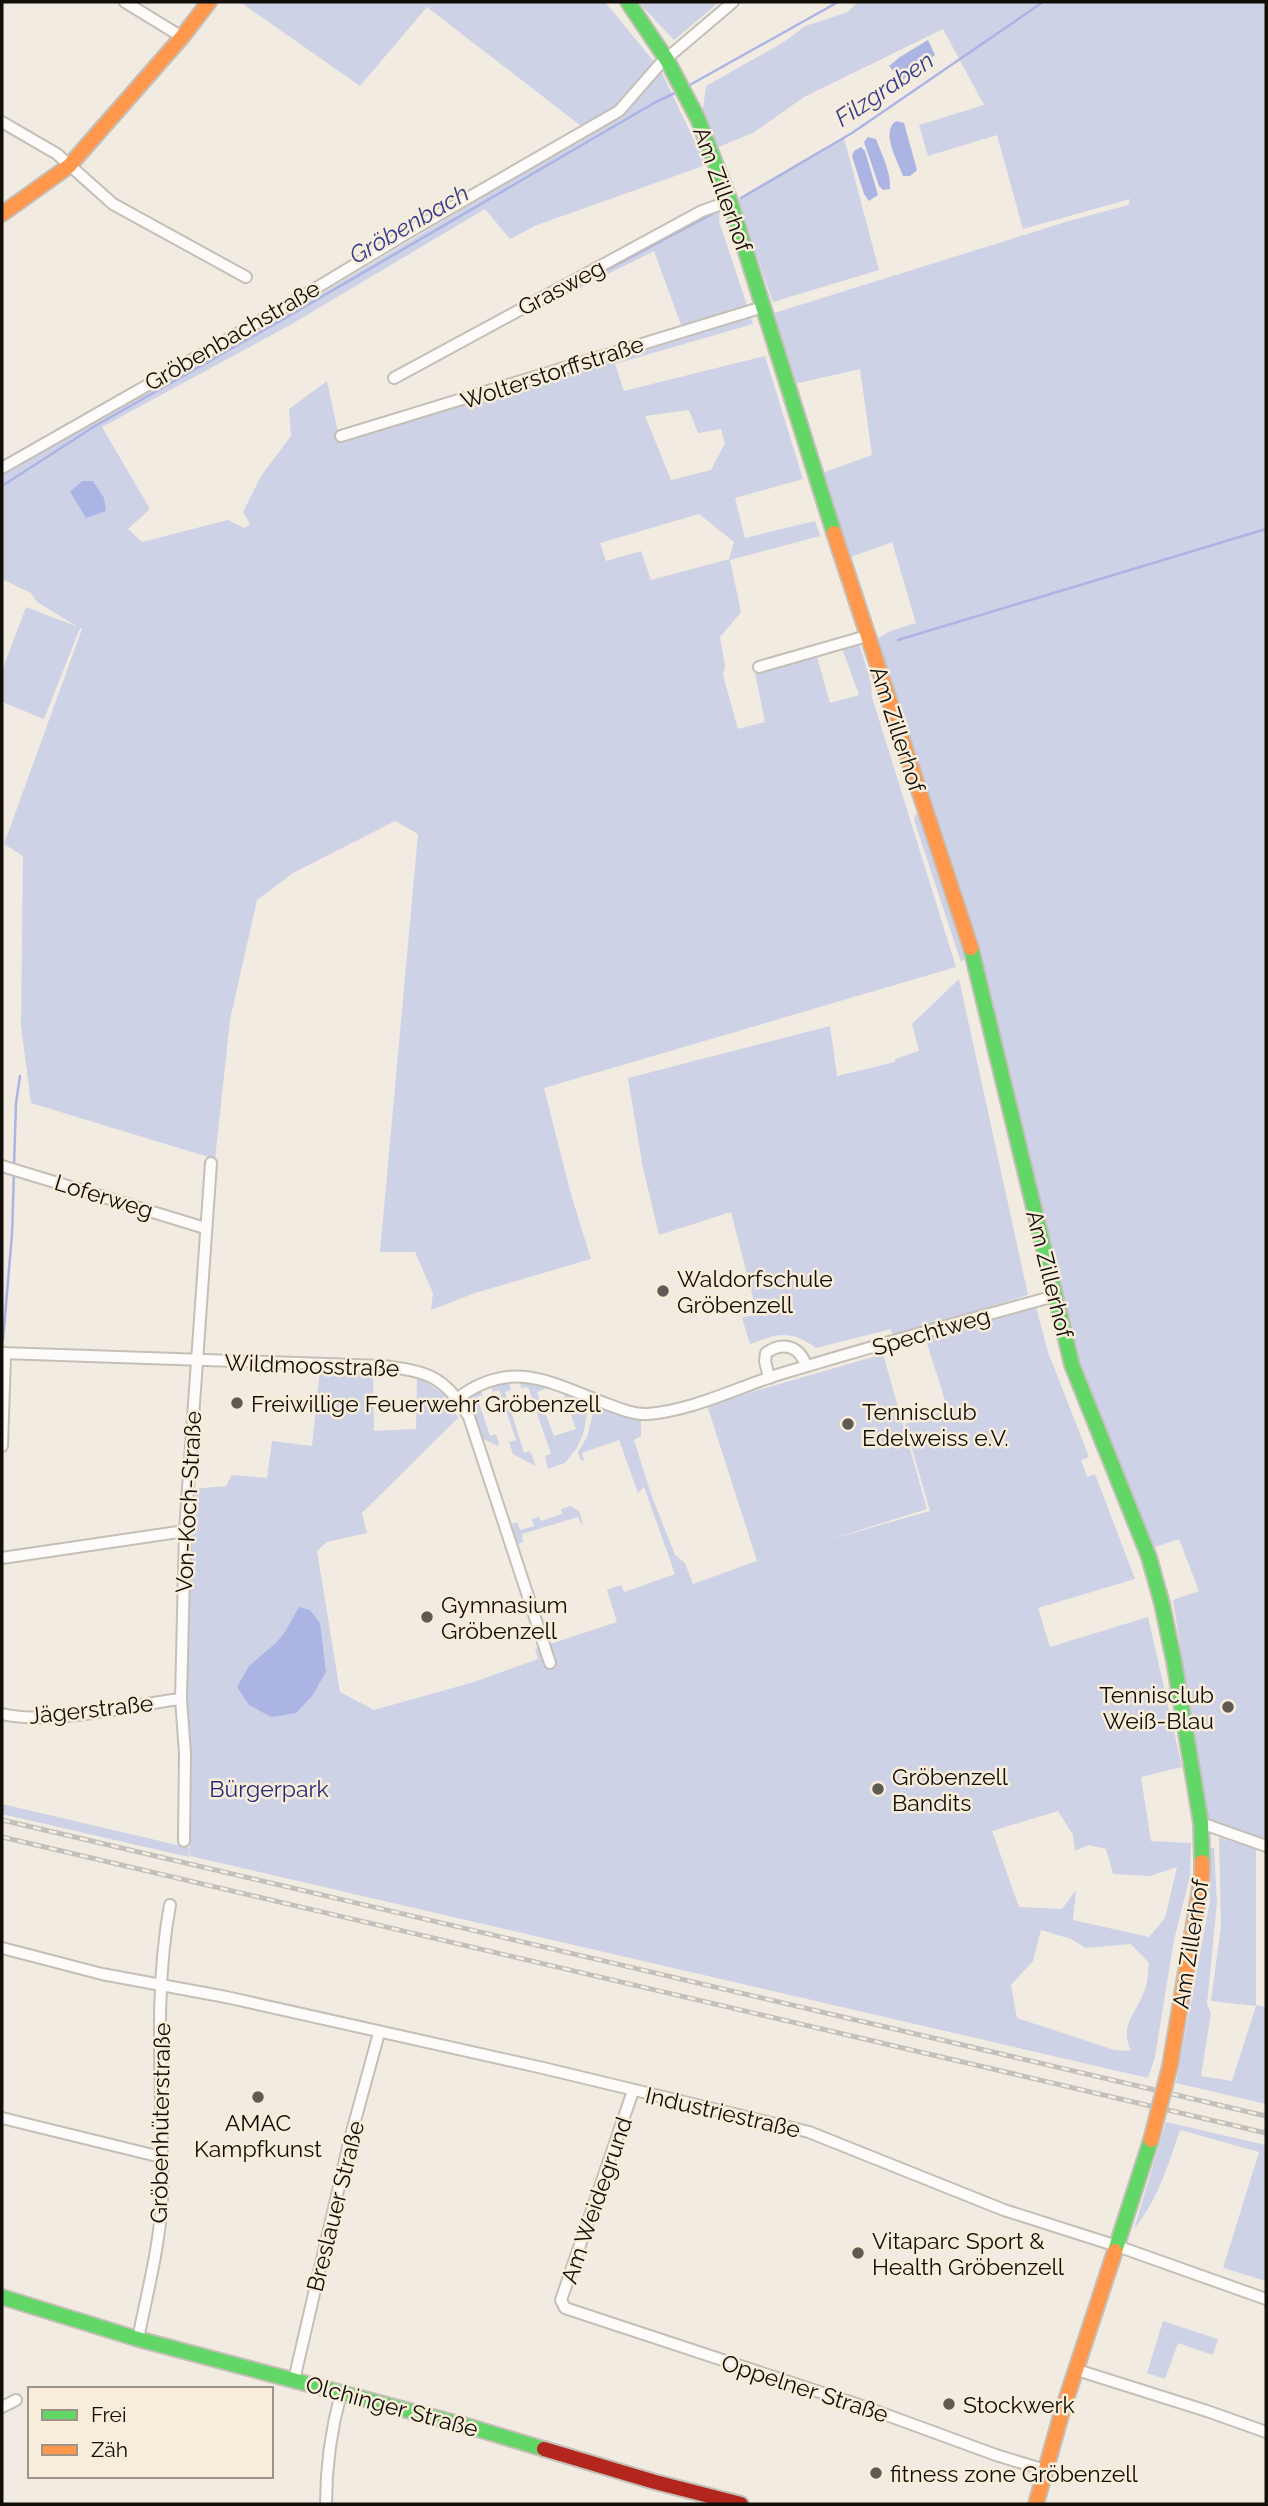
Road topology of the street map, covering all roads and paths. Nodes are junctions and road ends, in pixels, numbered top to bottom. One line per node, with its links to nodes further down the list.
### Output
1 (125, 2): 5 (street)
2 (209, 2): 5 (street)
3 (628, 2): 6 (street, Am Zillerhof)
4 (733, 2): 6 (street, Gröbenbachstraße)
5 (181, 37): 8 (street)
6 (667, 60): 9 (street, Am Zillerhof); 15 (street, Gröbenbachstraße)
7 (2, 122): 8 (street)
8 (69, 166): 10 (street); 11 (street)
9 (730, 201): 12 (street, Am Zillerhof); 13 (street, Grasweg)
10 (2, 214)
11 (246, 277)
12 (763, 307): 14 (street, Wolterstorffstraße); 16 (street, Am Zillerhof)
13 (394, 378)
14 (341, 436)
15 (2, 468)
16 (867, 636): 17 (street); 21 (street, Am Zillerhof)
17 (760, 667)
18 (211, 1163): 20 (street, Von-Koch-Straße)
19 (2, 1166): 20 (street, Loferweg)
20 (205, 1228): 23 (street, Von-Koch-Straße)
21 (1055, 1296): 24 (street, Spechtweg); 33 (street, Am Zillerhof)
22 (3, 1353): 23 (street, Wildmoosstraße); 27 (street)
23 (196, 1361): 26 (street, Wildmoosstraße); 28 (street, Von-Koch-Straße)
24 (806, 1366): 25 (street, Spechtweg); 25 (street)
25 (769, 1378): 26 (street, Spechtweg)
26 (458, 1398): 30 (street, Wildmoosstraße)
27 (2, 1446)
28 (185, 1531): 29 (street); 31 (street, Von-Koch-Straße)
29 (2, 1558)
30 (550, 1663)
31 (181, 1699): 32 (street, Jägerstraße); 34 (street, Von-Koch-Straße)
32 (2, 1714)
33 (1200, 1824): 35 (street); 43 (street, Am Zillerhof, bridge)
34 (184, 1841)
35 (1266, 1846)
36 (170, 1905): 38 (street, Gröbenhüterstraße)
37 (2, 1948): 38 (street, Industriestraße)
38 (162, 1984): 39 (street, Industriestraße); 42 (street, Gröbenhüterstraße)
39 (379, 2033): 40 (street, Industriestraße); 49 (street, Breslauer Straße)
40 (633, 2091): 43 (street, Industriestraße); 46 (street, Am Weidegrund)
41 (2, 2118): 42 (street)
42 (162, 2157): 47 (street, Gröbenhüterstraße)
43 (1117, 2246): 45 (street, Industriestraße); 48 (street, Am Zillerhof)
44 (2, 2297): 47 (street, Olchinger Straße)
45 (1266, 2300)
46 (565, 2308): 54 (street, Oppelner Straße)
47 (138, 2340): 49 (street, Olchinger Straße)
48 (1077, 2370): 53 (street); 54 (street, Am Zillerhof)
49 (293, 2380): 50 (street, Olchinger Straße)
50 (341, 2393): 55 (street); 56 (street, Olchinger Straße)
51 (16, 2400): 52 (street)
52 (2, 2407)
53 (1266, 2432)
54 (1045, 2470): 57 (street, Am Zillerhof)
55 (326, 2504)
56 (741, 2504)
57 (1036, 2504)

